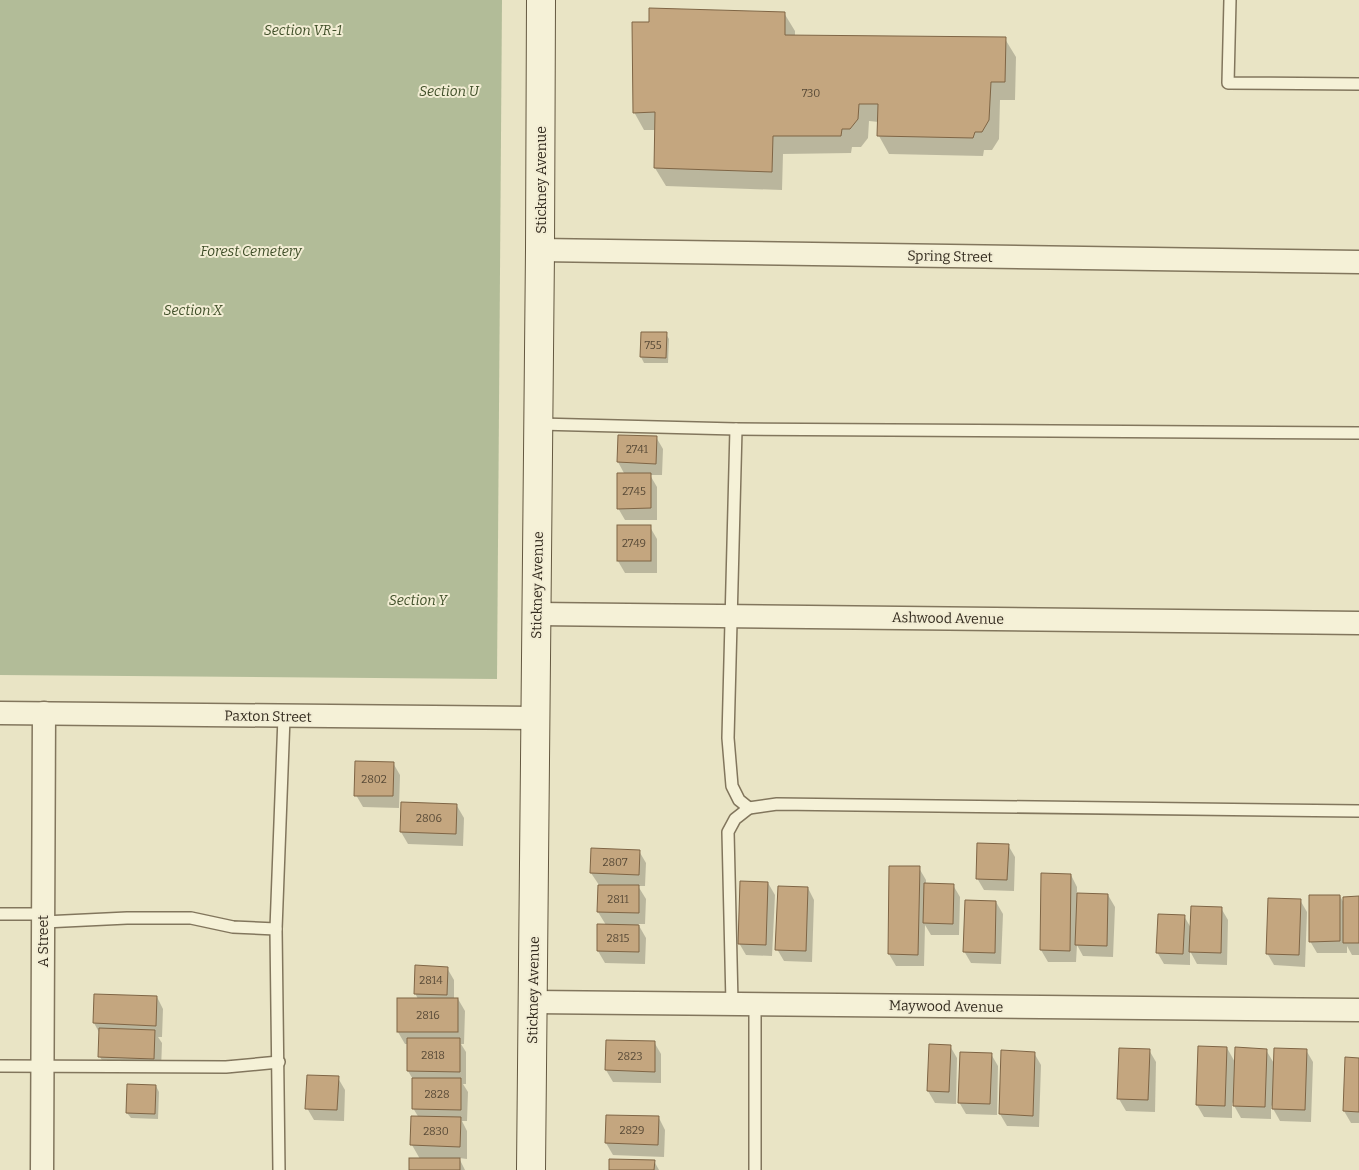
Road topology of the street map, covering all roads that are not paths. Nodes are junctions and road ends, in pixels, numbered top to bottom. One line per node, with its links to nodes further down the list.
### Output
1 (541, 0): 4 (street, Stickney Avenue)
2 (1230, 0): 3 (lane)
3 (1359, 84)
4 (540, 250): 5 (street, Spring Street); 6 (street, Stickney Avenue)
5 (1359, 262)
6 (539, 424): 7 (lane); 9 (street, Stickney Avenue)
7 (736, 429): 8 (lane); 10 (lane)
8 (1359, 433)
9 (537, 614): 10 (street, Ashwood Avenue); 15 (street, Stickney Avenue)
10 (732, 616): 11 (street, Ashwood Avenue); 16 (lane)
11 (1359, 623)
12 (0, 712): 13 (street, Paxton Street)
13 (44, 713): 14 (street, Paxton Street); 19 (street, A Street)
14 (284, 716): 15 (street, Paxton Street); 20 (lane)
15 (535, 718): 21 (street, Stickney Avenue)
16 (749, 808): 17 (lane); 22 (lane)
17 (1359, 810)
18 (0, 914): 19 (lane)
19 (44, 918): 20 (lane); 27 (street, A Street)
20 (276, 929): 25 (lane)
21 (533, 1002): 22 (street, Maywood Avenue); 30 (street, Stickney Avenue)
22 (732, 1003): 23 (street, Maywood Avenue)
23 (756, 1004): 24 (street, Maywood Avenue); 31 (lane)
24 (1359, 1010)
25 (278, 1062): 27 (lane); 29 (lane)
26 (0, 1066): 27 (lane)
27 (42, 1067): 28 (street, A Street)
28 (42, 1170)
29 (279, 1170)
30 (531, 1170)
31 (755, 1170)

